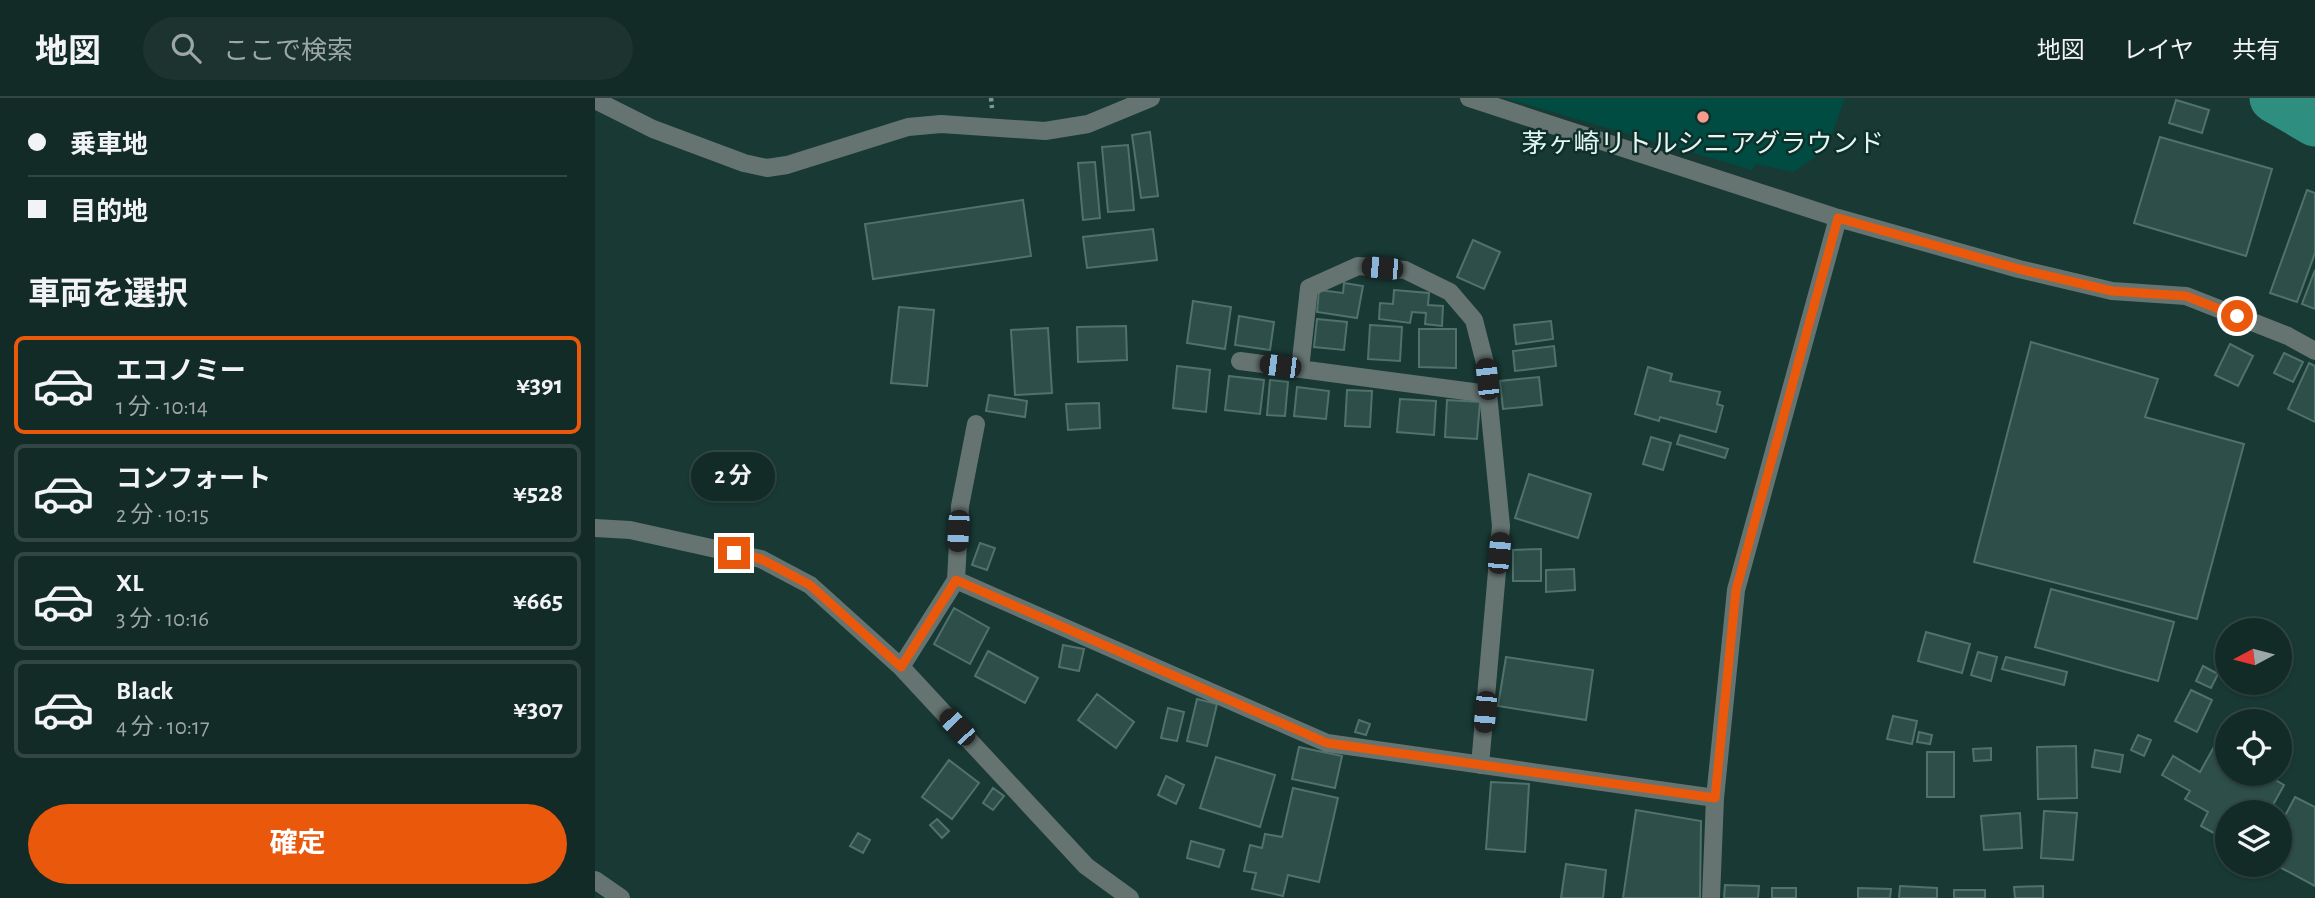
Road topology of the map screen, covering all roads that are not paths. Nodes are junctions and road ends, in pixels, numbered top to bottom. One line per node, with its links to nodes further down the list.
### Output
1 (1151, 98): 3 (street)
2 (1469, 98): 4 (street)
3 (595, 100)
4 (1838, 218): 5 (street); 14 (street)
5 (2315, 351)
6 (1240, 361): 7 (street)
7 (1300, 369): 8 (street); 8 (street)
8 (1488, 394): 13 (street)
9 (976, 424): 11 (street)
10 (595, 528): 12 (street)
11 (956, 580): 12 (street); 13 (street)
12 (901, 667): 17 (street)
13 (1480, 765): 14 (street)
14 (1715, 798): 18 (street)
15 (595, 880): 16 (street)
16 (621, 898)
17 (1130, 898)
18 (1711, 898)

